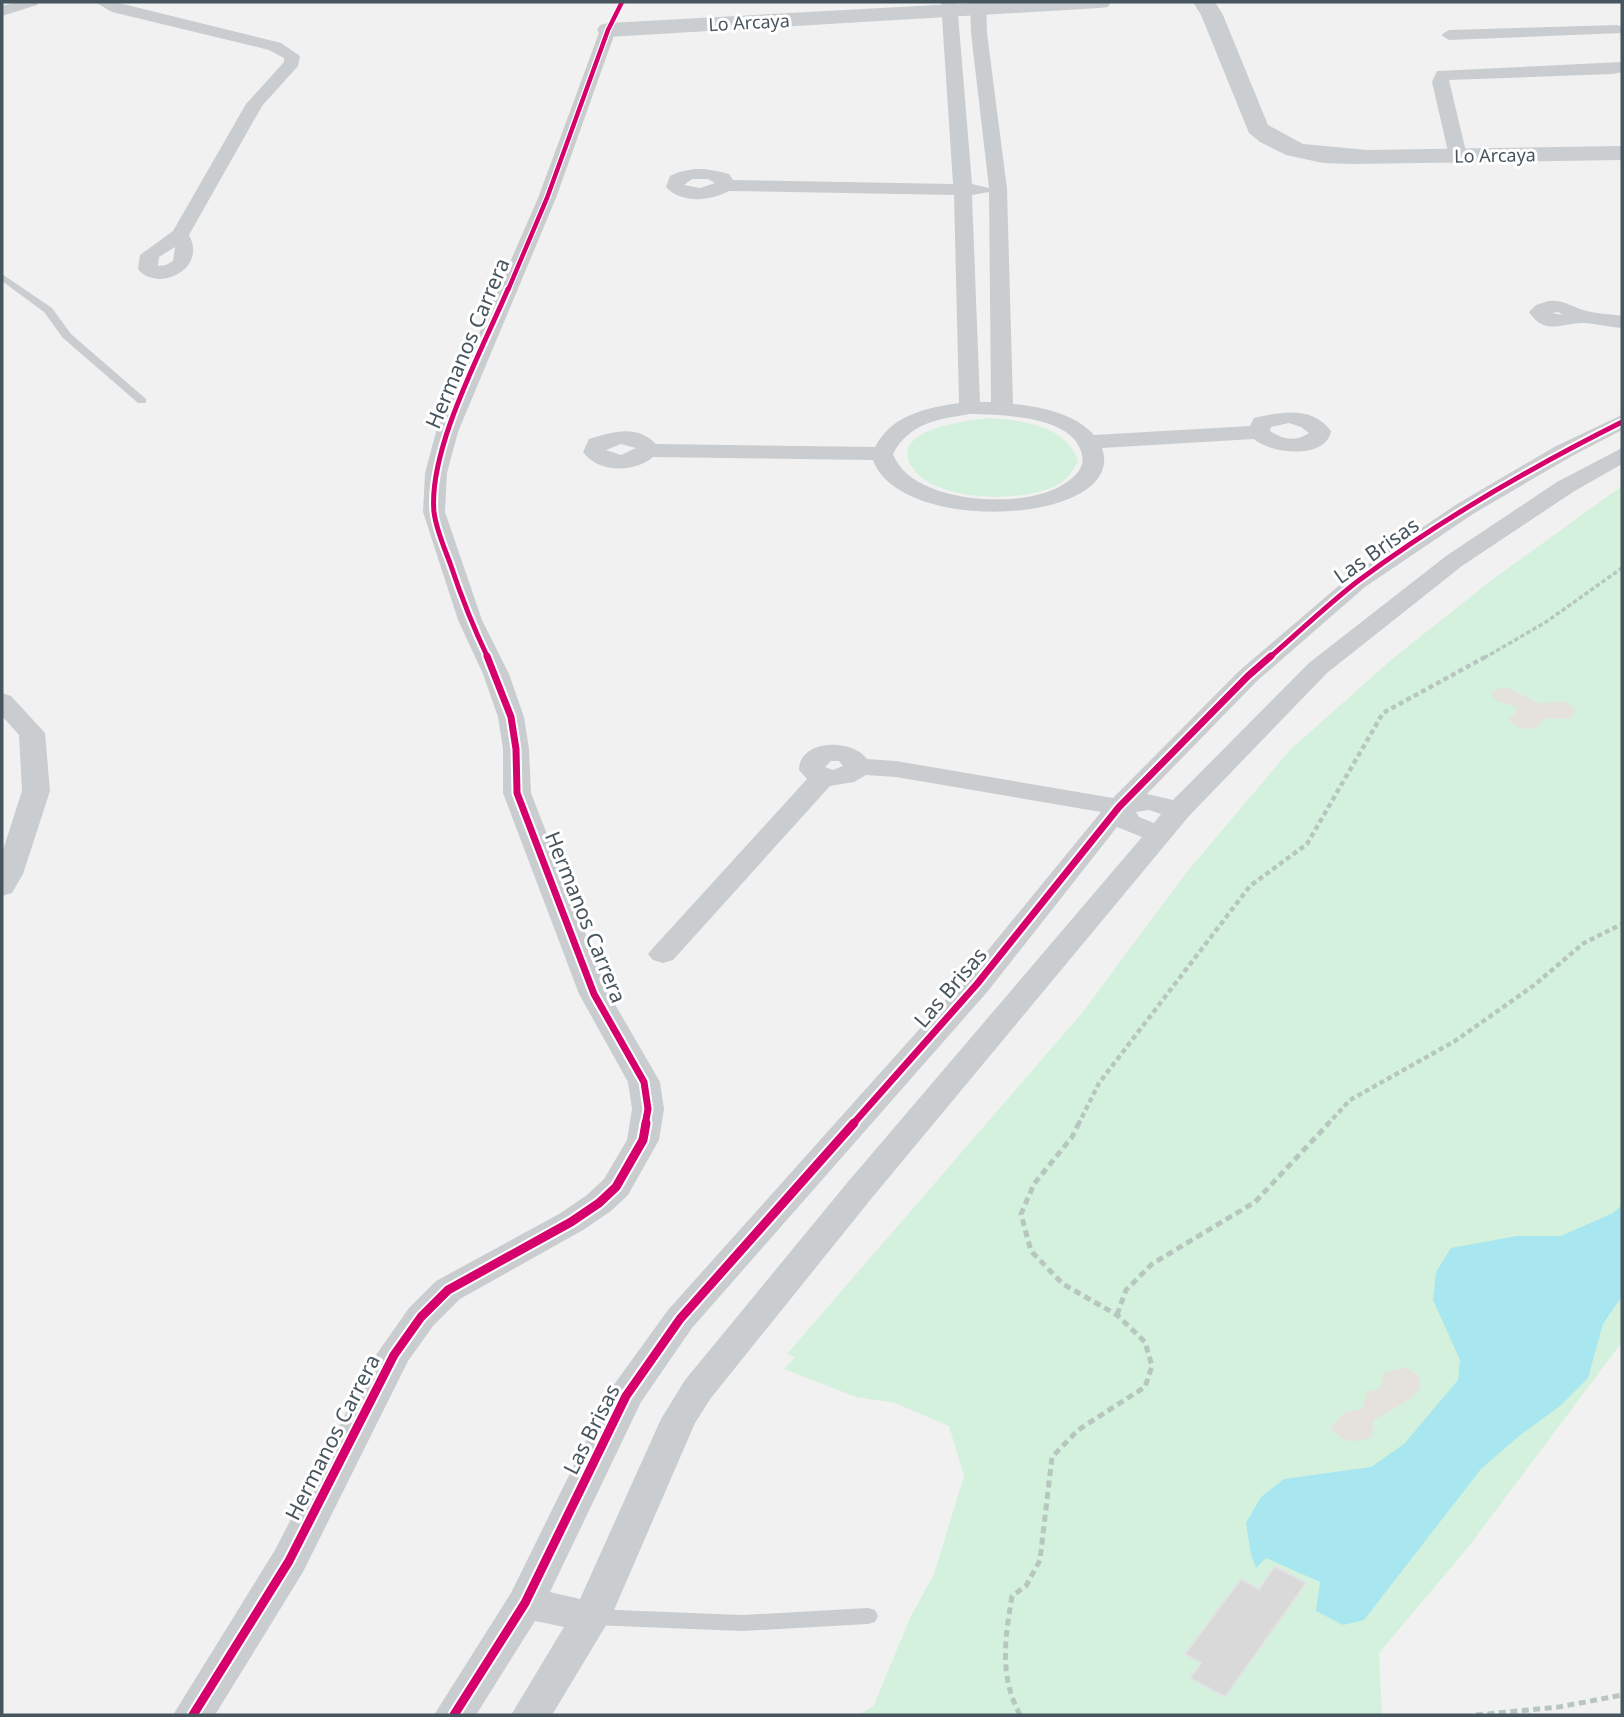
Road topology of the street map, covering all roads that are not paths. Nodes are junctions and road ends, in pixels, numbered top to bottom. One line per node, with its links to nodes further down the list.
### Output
1 (30, 2): 7 (street)
2 (103, 2): 21 (street)
3 (1100, 2): 6 (street, Lo Arcaya)
4 (1204, 2): 17 (street, Lo Arcaya)
5 (620, 4): 8 (street, Lo Arcaya); 9 (street, Hermanos Carrera)
6 (962, 4): 8 (street, Lo Arcaya); 19 (street); 20 (street)
7 (2, 11)
8 (780, 15): 9 (street, Lo Arcaya)
9 (608, 30): 43 (street, Hermanos Carrera)
10 (1617, 30): 11 (street)
11 (1582, 31): 12 (street); 13 (street)
12 (1449, 35)
13 (1617, 68): 16 (street)
14 (1261, 76): 17 (street, Lo Arcaya)
15 (1622, 153): 16 (street, Lo Arcaya)
16 (1458, 156): 17 (street, Lo Arcaya)
17 (1367, 157)
18 (725, 185): 20 (street)
19 (998, 189): 20 (street); 27 (street)
20 (963, 191): 26 (street)
21 (180, 235)
22 (2, 277): 25 (lane)
23 (1576, 316): 24 (street)
24 (1622, 322)
25 (142, 401)
26 (970, 408): 27 (street); 32 (street)
27 (1002, 408): 30 (street)
28 (1622, 422): 35 (street, Las Brisas)
29 (1259, 432): 30 (street)
30 (1088, 442): 32 (street)
31 (647, 450): 32 (street)
32 (882, 454)
33 (1622, 455): 36 (street)
34 (2, 701): 38 (street)
35 (1119, 807): 36 (street); 37 (street); 39 (street); 40 (street, Las Brisas)
36 (1179, 810): 37 (street)
37 (1160, 834): 42 (street)
38 (2, 887)
39 (663, 954)
40 (525, 1602): 42 (street); 44 (street, Las Brisas)
41 (869, 1616): 42 (lane)
42 (591, 1617): 45 (street)
43 (193, 1715)
44 (454, 1715)
45 (531, 1715)

